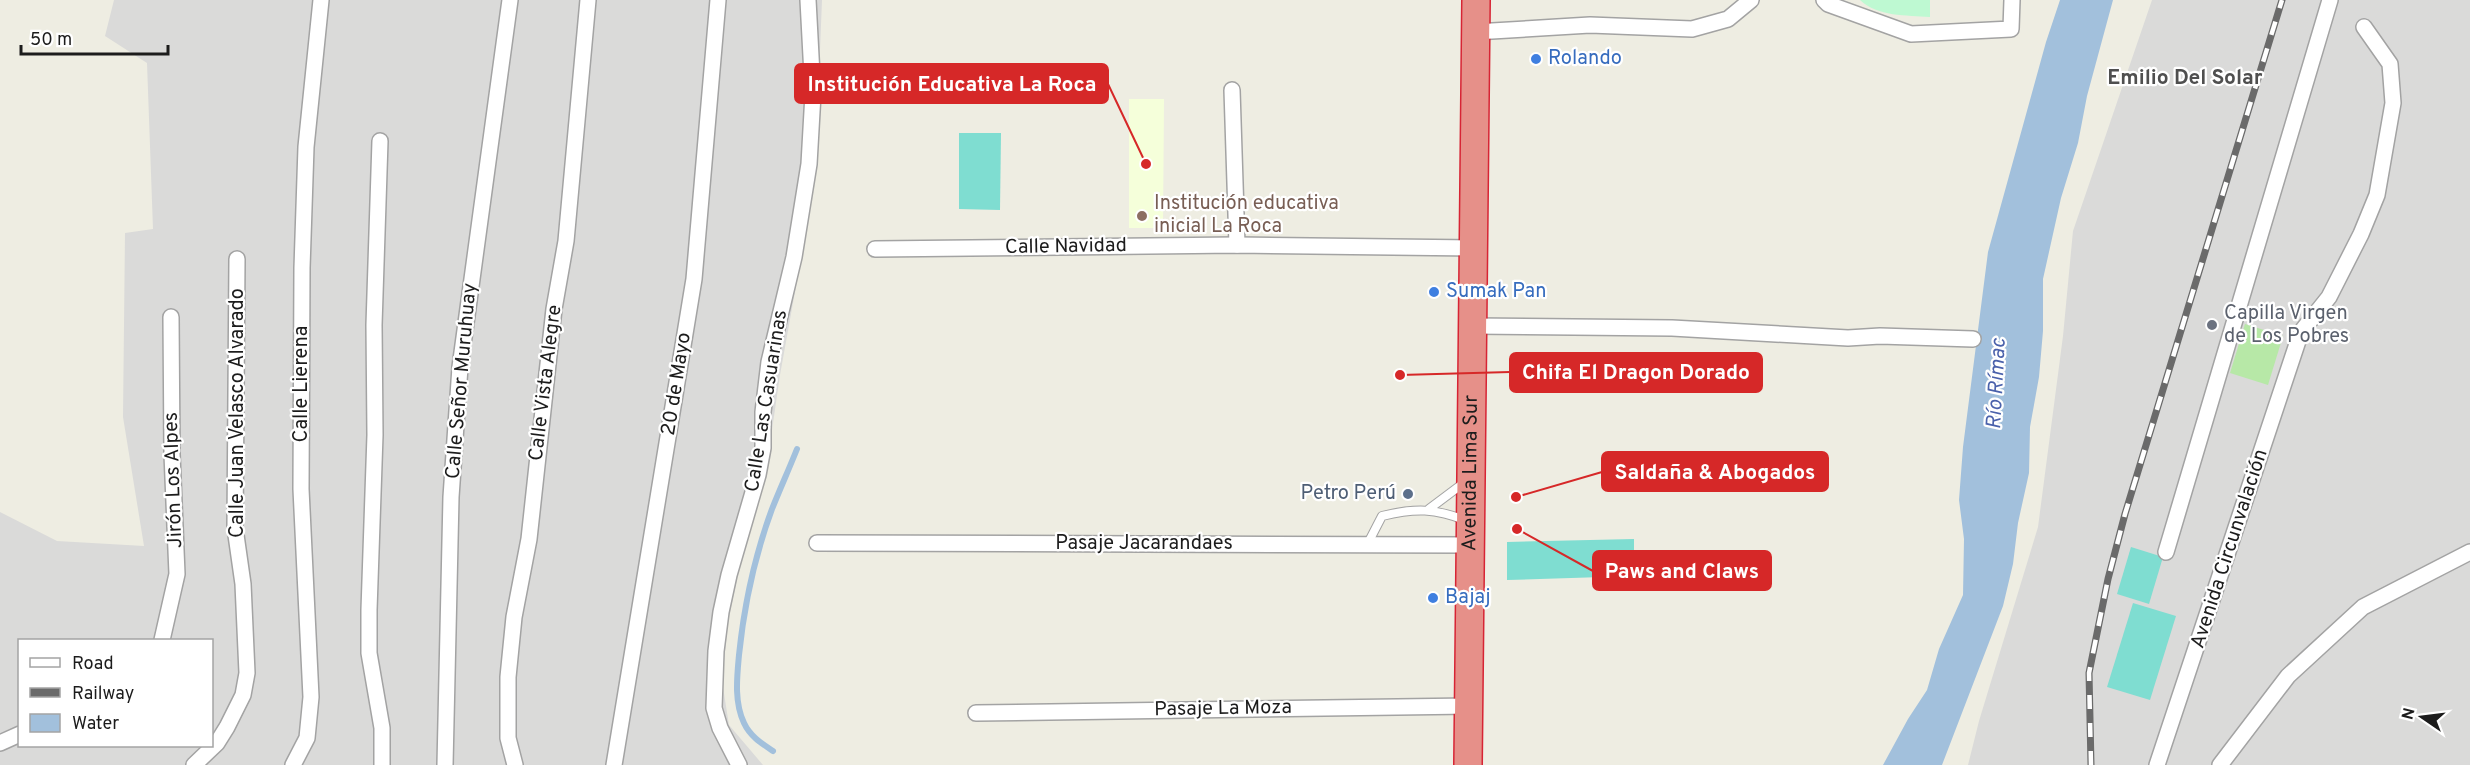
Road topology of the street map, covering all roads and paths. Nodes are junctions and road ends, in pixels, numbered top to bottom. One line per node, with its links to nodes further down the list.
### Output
1 (321, 0): 37 (street, Calle Lierena)
2 (510, 0): 39 (street, Calle Señor Muruhuay)
3 (588, 0): 40 (street, Calle Vista Alegre)
4 (718, 0): 41 (street, 20 de Mayo)
5 (808, 0): 42 (street, Calle Las Casuarinas)
6 (1476, 0): 12 (highway, Avenida Lima Sur)
7 (1751, 0): 12 (street)
8 (1824, 0): 9 (street)
9 (2012, 0)
10 (2330, 0): 27 (street)
11 (2364, 27): 44 (street, Avenida Circunvalación)
12 (1475, 32): 16 (highway, Avenida Lima Sur)
13 (1232, 90): 15 (street)
14 (380, 141): 38 (street)
15 (1237, 245): 16 (street, Calle Navidad); 17 (street, Calle Navidad)
16 (1474, 248): 20 (highway, Avenida Lima Sur)
17 (875, 249)
18 (237, 259): 34 (street, Calle Juan Velasco Alvarado)
19 (171, 317): 29 (street, Jirón Los Alpes)
20 (1473, 326): 21 (street); 22 (highway, Avenida Lima Sur)
21 (1973, 339)
22 (1472, 478): 23 (lane); 24 (highway, Avenida Lima Sur)
23 (1430, 509): 24 (lane); 26 (lane)
24 (1471, 534): 26 (street, Pasaje Jacarandaes); 30 (highway, Avenida Lima Sur)
25 (817, 543): 26 (street, Pasaje Jacarandaes)
26 (1366, 545)
27 (2166, 552)
28 (2470, 552): 45 (street)
29 (162, 639)
30 (1470, 706): 31 (street, Pasaje La Moza); 43 (highway, Avenida Lima Sur)
31 (976, 713)
32 (18, 735): 33 (street)
33 (0, 743)
34 (213, 747)
35 (213, 747): 36 (street, Calle Juan Velasco Alvarado)
36 (194, 765)
37 (293, 765)
38 (382, 765)
39 (445, 765)
40 (515, 765)
41 (614, 765)
42 (739, 765)
43 (1468, 765)
44 (2157, 765)
45 (2220, 765)

